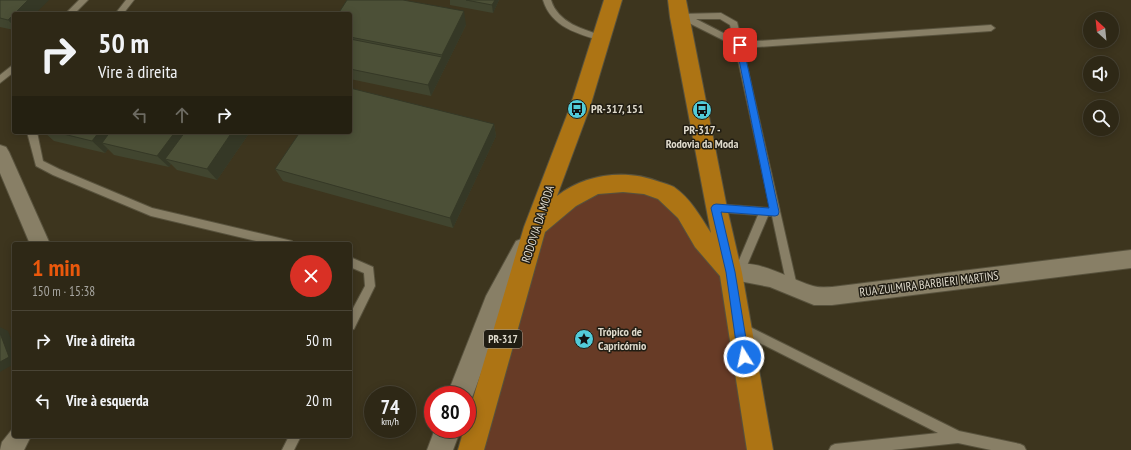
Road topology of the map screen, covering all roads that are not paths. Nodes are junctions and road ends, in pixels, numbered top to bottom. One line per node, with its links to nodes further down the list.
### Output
1 (84, 0): 6 (lane)
2 (130, 0): 7 (lane)
3 (547, 0): 9 (lane)
4 (613, 0): 9 (highway, RODOVIA DA MODA / PR-317)
5 (680, 11): 10 (lane); 10 (lane); 15 (highway)
6 (71, 12)
7 (121, 12)
8 (991, 28): 10 (lane)
9 (602, 38): 17 (highway, RODOVIA DA MODA / PR-317)
10 (740, 45): 16 (lane)
11 (12, 69): 12 (lane)
12 (0, 80)
13 (33, 134): 19 (lane)
14 (0, 152): 18 (street)
15 (716, 208): 16 (lane); 22 (highway)
16 (770, 212): 22 (lane); 23 (lane)
17 (535, 227): 22 (highway); 26 (street); 34 (highway, RODOVIA DA MODA / PR-317)
18 (39, 242)
19 (279, 242)
20 (1131, 259): 23 (street, RUA ZULMIRA BARBIERI MARTINS)
21 (352, 263): 24 (lane)
22 (735, 272): 23 (street, RUA ZULMIRA BARBIERI MARTINS); 25 (highway)
23 (792, 286)
24 (352, 321)
25 (738, 326): 27 (lane); 35 (highway)
26 (463, 386)
27 (958, 437): 36 (lane); 37 (lane)
28 (19, 438): 31 (street)
29 (294, 438): 32 (lane)
30 (445, 438): 33 (street)
31 (10, 450)
32 (288, 450)
33 (440, 450)
34 (471, 450)
35 (760, 450)
36 (835, 450)
37 (1020, 450)

